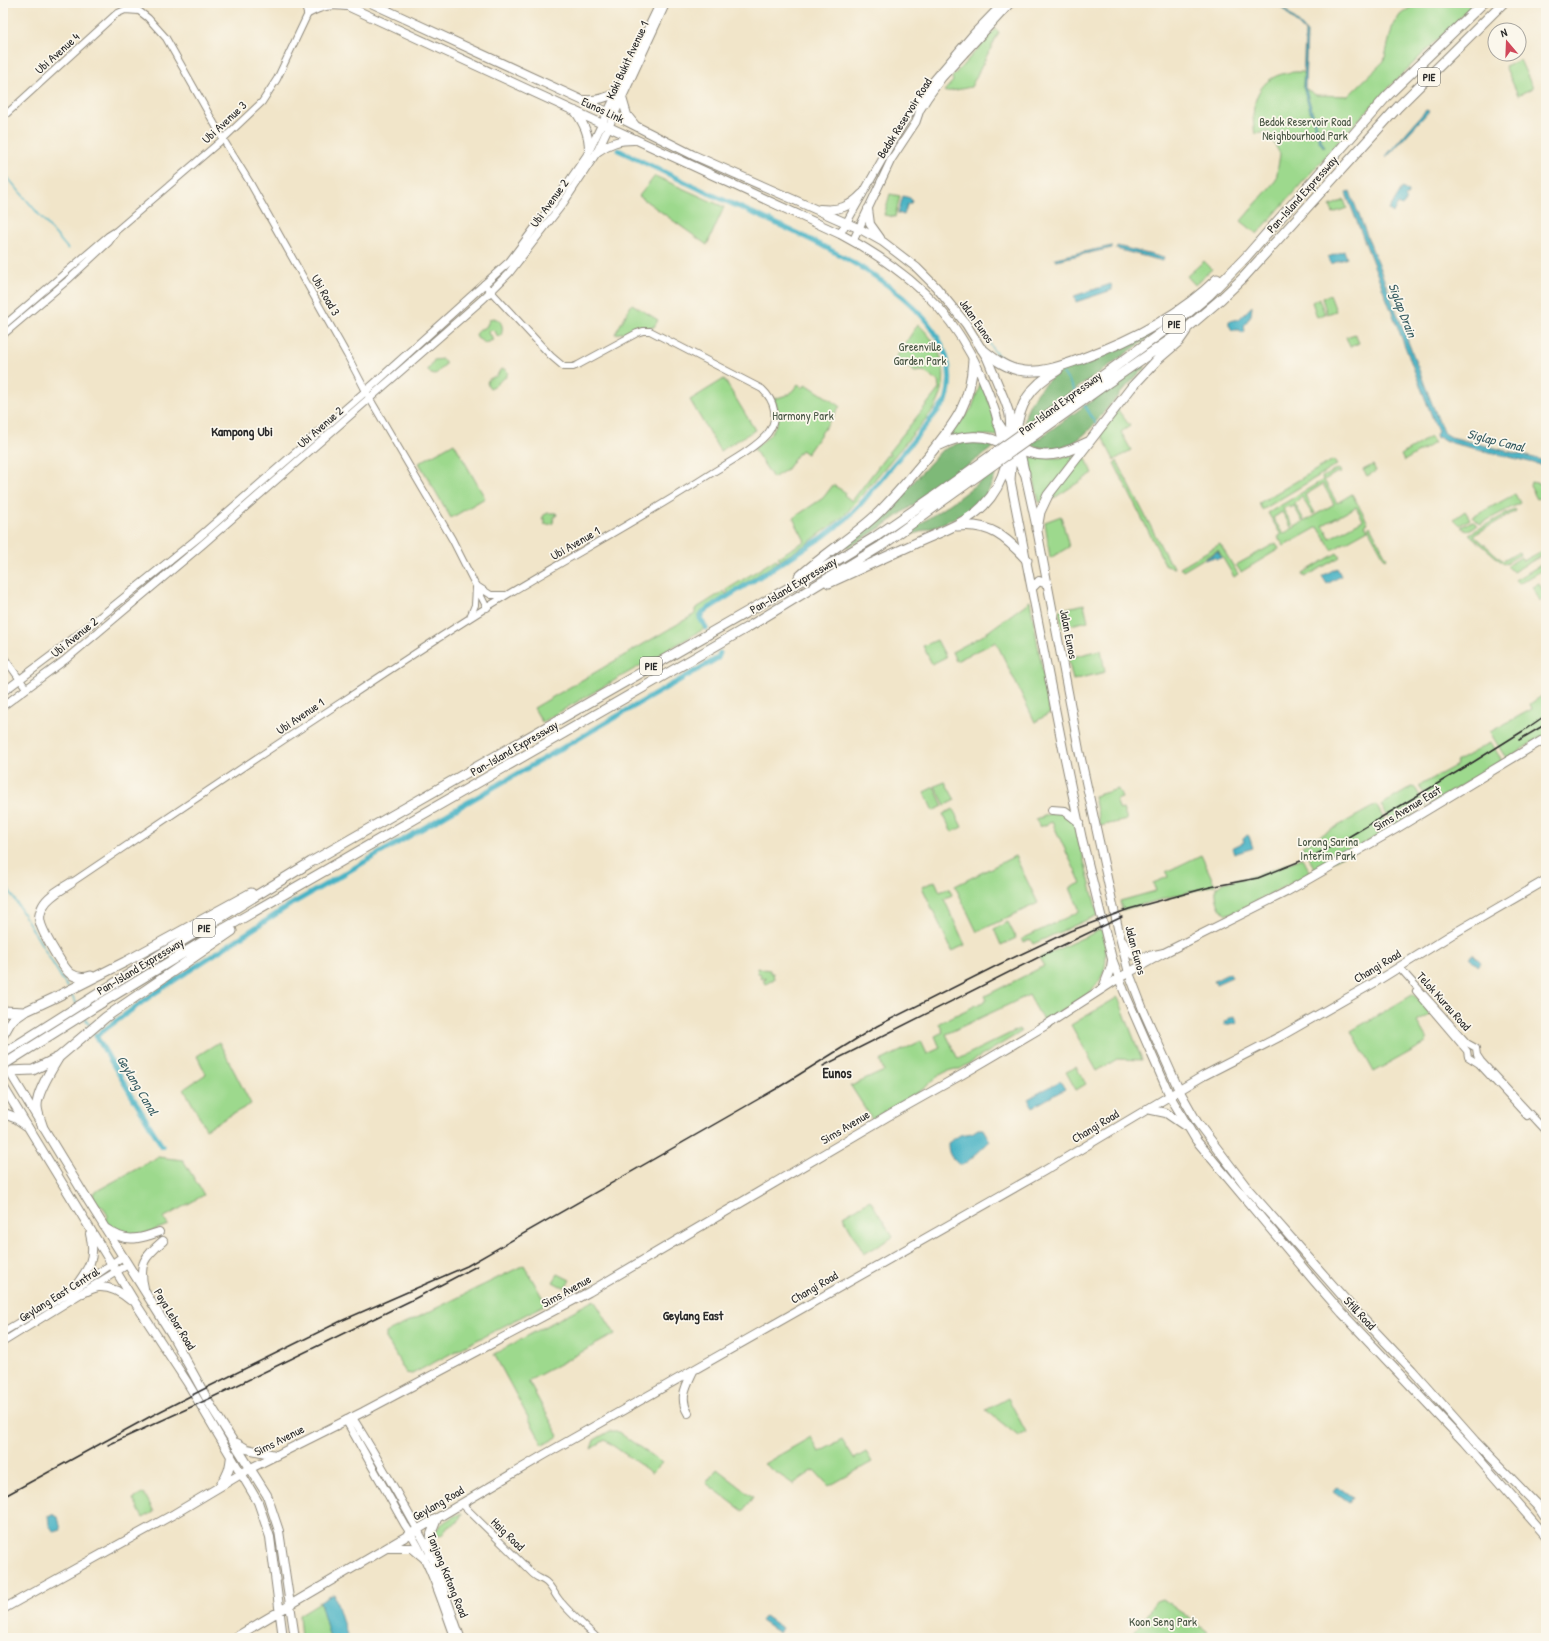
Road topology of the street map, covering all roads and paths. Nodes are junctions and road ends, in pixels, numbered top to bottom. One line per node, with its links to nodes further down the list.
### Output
1 (305, 3): 12 (main road)
2 (313, 3): 12 (street, Ubi Avenue 3)
3 (370, 3): 14 (main road, Eunos Link)
4 (660, 3): 13 (main road, Kaki Bukit Avenue 1)
5 (666, 3): 13 (main road, Kaki Bukit Avenue 1)
6 (1003, 3): 23 (main road, Bedok Reservoir Road)
7 (1011, 3): 25 (main road, Bedok Reservoir Road)
8 (1483, 3): 32 (highway, Pan-Island Expressway / PIE)
9 (1503, 3): 36 (highway, Pan-Island Expressway / PIE)
10 (344, 4): 12 (main road); 15 (main road, Eunos Link)
11 (128, 10): 17 (street, Ubi Avenue 4); 20 (street, Ubi Road 3)
12 (308, 13): 20 (street, Ubi Avenue 3)
13 (619, 96): 14 (main road); 16 (main road, Kaki Bukit Avenue 1); 19 (main road)
14 (580, 100): 16 (main road, Eunos Link)
15 (574, 110): 18 (main road, Eunos Link); 22 (main road)
16 (610, 114): 18 (main road, Kaki Bukit Avenue 1); 19 (main road, Eunos Link)
17 (3, 117)
18 (606, 125): 21 (main road, Eunos Link); 22 (main road, Ubi Avenue 2)
19 (637, 127): 24 (main road, Eunos Link)
20 (223, 139): 28 (street, Ubi Avenue 3); 42 (street, Ubi Road 3)
21 (637, 140): 22 (main road); 29 (main road, Eunos Link)
22 (593, 151): 33 (main road, Ubi Avenue 2); 34 (main road, Ubi Avenue 2)
23 (862, 194): 24 (main road); 26 (main road, Bedok Reservoir Road)
24 (808, 206): 26 (main road, Eunos Link)
25 (868, 209): 27 (main road, Bedok Reservoir Road); 31 (main road)
26 (846, 223): 27 (main road, Eunos Link); 29 (main road, Bedok Reservoir Road)
27 (860, 229): 30 (main road, Bedok Reservoir Road); 31 (main road, Jalan Eunos)
28 (116, 232): 35 (street, Ubi Avenue 3); 37 (street, Ubi Avenue 3)
29 (840, 234): 30 (main road, Eunos Link)
30 (853, 241): 39 (main road, Jalan Eunos)
31 (883, 242): 38 (main road, Jalan Eunos)
32 (1246, 257): 40 (highway); 41 (highway, Pan-Island Expressway / PIE)
33 (484, 284): 34 (street, Ubi Avenue 1); 42 (main road, Ubi Avenue 2)
34 (492, 291): 43 (main road, Ubi Avenue 2); 60 (street, Ubi Avenue 1)
35 (3, 326)
36 (1187, 328): 41 (highway, Pan-Island Expressway / PIE); 46 (highway)
37 (3, 335)
38 (982, 349): 40 (highway); 44 (main road, Jalan Eunos)
39 (973, 360): 45 (main road, Jalan Eunos); 48 (highway)
40 (1069, 363): 47 (highway)
41 (1096, 386): 52 (highway, Pan-Island Expressway / PIE, bridge)
42 (366, 391): 43 (street, Ubi Road 3); 65 (main road, Ubi Avenue 2)
43 (370, 399): 56 (street, Ubi Road 3); 66 (main road, Ubi Avenue 2)
44 (1010, 415): 47 (highway)
45 (997, 422): 47 (highway)
46 (1091, 440): 47 (highway); 54 (highway)
47 (1012, 444): 48 (highway); 49 (highway); 50 (highway); 51 (highway)
48 (934, 449): 59 (highway)
49 (1007, 461): 51 (main road, Jalan Eunos); 53 (highway)
50 (1025, 473): 54 (main road, Jalan Eunos)
51 (1010, 479): 55 (main road, Jalan Eunos)
52 (939, 499): 59 (highway, Pan-Island Expressway / PIE); 61 (highway, Pan-Island Expressway / PIE)
53 (953, 526): 55 (highway); 61 (highway)
54 (1037, 529): 57 (main road, Jalan Eunos)
55 (1027, 560): 58 (main road, Jalan Eunos)
56 (476, 584): 60 (street); 62 (street, Ubi Road 3); 63 (street)
57 (1048, 584): 58 (main road); 70 (main road, Jalan Eunos)
58 (1032, 588): 71 (main road, Jalan Eunos)
59 (787, 589): 74 (highway, Pan-Island Expressway / PIE)
60 (508, 594): 62 (street, Ubi Avenue 1)
61 (794, 598): 77 (highway, Pan-Island Expressway / PIE)
62 (487, 608): 63 (street, Ubi Avenue 1)
63 (468, 620): 76 (street, Ubi Avenue 1)
64 (3, 656): 65 (street)
65 (19, 679): 66 (street); 67 (main road, Ubi Avenue 2)
66 (26, 688): 68 (main road, Ubi Avenue 2)
67 (3, 692)
68 (3, 706)
69 (1546, 738): 79 (main road, Sims Avenue East)
70 (1079, 750): 71 (main road); 78 (main road, Jalan Eunos)
71 (1064, 754): 73 (main road, Jalan Eunos)
72 (1052, 810): 73 (main road)
73 (1079, 822): 80 (main road, Jalan Eunos)
74 (311, 862): 81 (highway); 91 (highway, Pan-Island Expressway / PIE)
75 (1546, 880): 82 (main road, Changi Road)
76 (71, 883): 81 (highway)
77 (250, 915): 92 (highway); 95 (highway, Pan-Island Expressway / PIE, bridge)
78 (1120, 937): 79 (main road); 83 (main road, Jalan Eunos)
79 (1164, 953): 83 (main road, Sims Avenue East)
80 (1112, 959): 84 (main road, Jalan Eunos); 85 (main road)
81 (125, 962): 87 (highway)
82 (1398, 968): 89 (street, Telok Kurau Road); 90 (street, Telok Kurau Road); 97 (main road, Changi Road)
83 (1129, 973): 84 (main road, Sims Avenue); 97 (main road, Jalan Eunos)
84 (1119, 978): 85 (main road, Sims Avenue); 98 (main road, Jalan Eunos)
85 (1103, 988): 125 (main road, Sims Avenue)
86 (3, 1010): 87 (highway)
87 (24, 1012): 88 (highway)
88 (3, 1035)
89 (1473, 1047): 90 (street); 93 (street, Telok Kurau Road)
90 (1467, 1050): 93 (street, Telok Kurau Road)
91 (3, 1054)
92 (58, 1057): 95 (highway); 102 (highway)
93 (1475, 1057): 104 (street); 105 (street)
94 (3, 1060): 95 (main road, Paya Lebar Road)
95 (6, 1070): 102 (main road, Paya Lebar Road)
96 (3, 1086): 101 (main road, Paya Lebar Road)
97 (1179, 1090): 98 (main road, Changi Road); 106 (main road, Still Road)
98 (1170, 1096): 99 (main road, Changi Road); 103 (main road, Still Road)
99 (1147, 1109): 103 (main road); 122 (main road, Changi Road)
100 (3, 1113): 101 (highway)
101 (26, 1125): 108 (main road, Paya Lebar Road)
102 (42, 1125): 109 (main road, Paya Lebar Road)
103 (1188, 1127): 107 (main road, Still Road)
104 (1546, 1131)
105 (1546, 1135)
106 (1215, 1146): 107 (main road); 134 (main road, Still Road)
107 (1208, 1154): 136 (main road, Still Road)
108 (88, 1225): 113 (main road, Paya Lebar Road); 116 (main road)
109 (105, 1228): 110 (main road); 112 (main road, Paya Lebar Road)
110 (159, 1232)
111 (163, 1241): 118 (main road)
112 (122, 1257): 113 (main road, Geylang East Central); 114 (main road, Paya Lebar Road)
113 (112, 1264): 115 (main road, Paya Lebar Road); 116 (main road, Geylang East Central)
114 (127, 1265): 115 (main road, Geylang East Central); 118 (main road, Paya Lebar Road)
115 (116, 1272): 117 (main road, Geylang East Central); 119 (main road, Paya Lebar Road)
116 (72, 1291): 120 (main road, Geylang East Central)
117 (83, 1293): 119 (main road); 121 (main road, Geylang East Central)
118 (146, 1295): 126 (main road, Paya Lebar Road)
119 (136, 1304): 127 (main road, Paya Lebar Road)
120 (3, 1332)
121 (3, 1342)
122 (693, 1371): 123 (main road, Changi Road); 124 (main road)
123 (656, 1391): 132 (main road, Geylang Road)
124 (688, 1413)
125 (349, 1419): 128 (main road, Sims Avenue); 135 (main road, Tanjong Katong Road)
126 (235, 1442): 128 (main road); 129 (main road, Paya Lebar Road)
127 (231, 1455): 130 (main road, Paya Lebar Road); 131 (main road)
128 (275, 1455): 129 (main road, Sims Avenue)
129 (251, 1468): 130 (main road, Sims Avenue); 139 (main road, Paya Lebar Road)
130 (242, 1473): 131 (main road, Sims Avenue); 141 (main road, Paya Lebar Road)
131 (216, 1489): 140 (main road, Sims Avenue)
132 (462, 1504): 133 (main road, Geylang Road); 147 (street, Haig Road)
133 (437, 1518): 135 (main road, Geylang Road); 138 (main road)
134 (1546, 1518)
135 (414, 1532): 137 (main road, Geylang Road); 138 (main road, Tanjong Katong Road)
136 (1546, 1536)
137 (386, 1548): 138 (main road); 139 (main road, Geylang Road)
138 (427, 1556): 145 (main road, Tanjong Katong Road); 146 (main road, Tanjong Katong Road)
139 (290, 1605): 141 (main road, Geylang Road); 144 (main road, Paya Lebar Road)
140 (3, 1609)
141 (279, 1611): 142 (main road, Geylang Road); 143 (main road, Paya Lebar Road)
142 (234, 1638)
143 (283, 1638)
144 (295, 1638)
145 (455, 1638)
146 (461, 1638)
147 (597, 1638)

